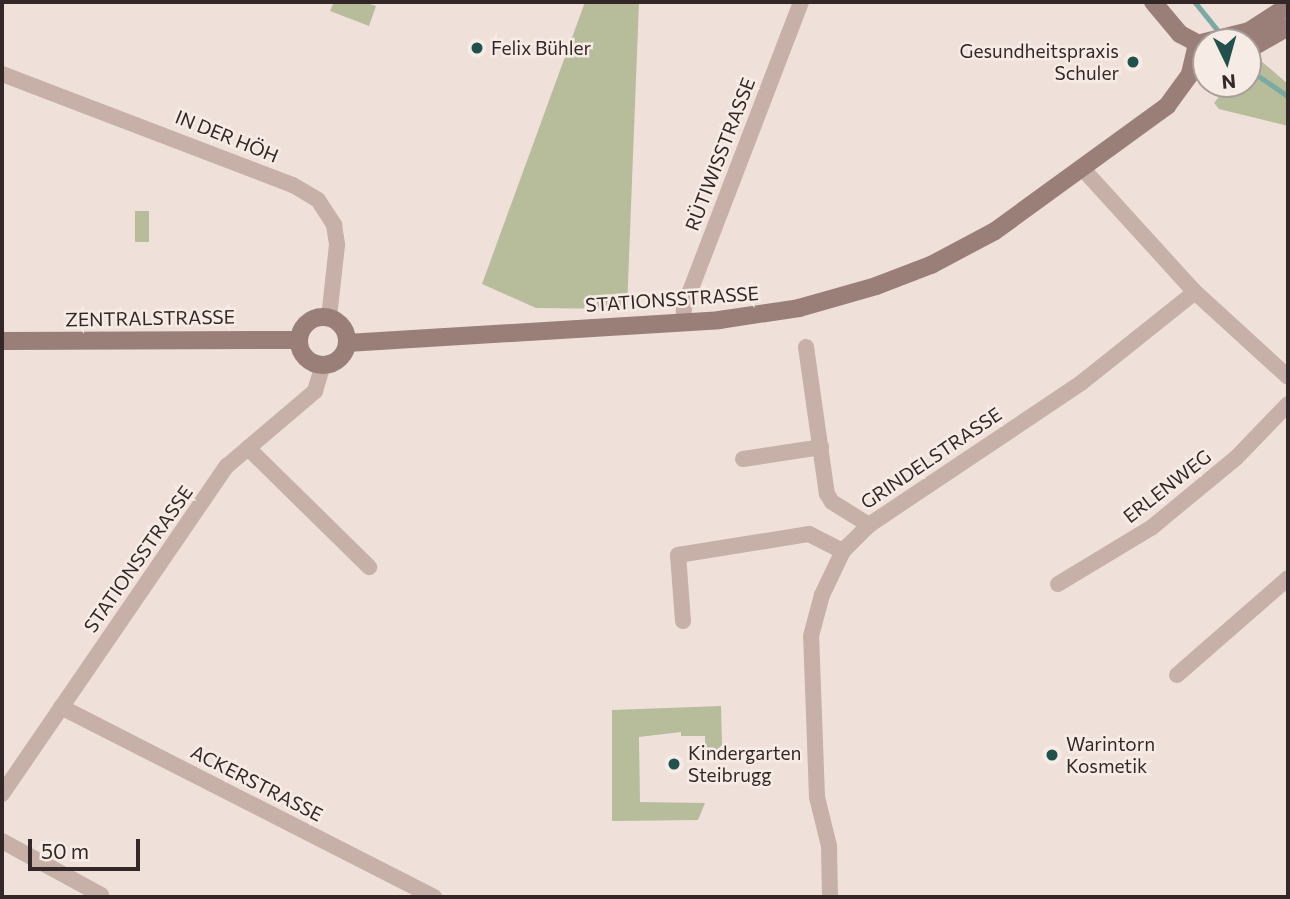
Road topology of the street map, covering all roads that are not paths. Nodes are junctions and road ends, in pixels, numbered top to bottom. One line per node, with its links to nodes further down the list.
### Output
1 (801, 2): 13 (street, RÜTIWISSTRASSE)
2 (1153, 2): 6 (main road)
3 (1288, 6): 5 (main road)
4 (1288, 27): 7 (main road)
5 (1262, 30)
6 (1192, 38)
7 (1262, 38)
8 (1192, 70): 10 (main road, STATIONSSTRASSE)
9 (2, 74): 12 (street, IN DER HÖH)
10 (1082, 169): 11 (street); 13 (main road, STATIONSSTRASSE)
11 (1195, 292): 19 (street); 24 (street, GRINDELSTRASSE)
12 (329, 318): 14 (main road); 16 (main road)
13 (682, 323): 16 (main road, STATIONSSTRASSE)
14 (299, 340): 15 (main road, ZENTRALSTRASSE); 18 (main road)
15 (2, 341)
16 (347, 343): 18 (main road)
17 (806, 347): 21 (street)
18 (323, 365): 22 (street, STATIONSSTRASSE)
19 (1288, 377)
20 (1288, 404): 28 (street, ERLENWEG)
21 (821, 447): 23 (street); 24 (street)
22 (248, 448): 26 (street); 31 (street, STATIONSSTRASSE)
23 (743, 458)
24 (869, 524): 25 (street, GRINDELSTRASSE)
25 (843, 551): 29 (street); 36 (street, GRINDELSTRASSE)
26 (369, 567)
27 (1288, 578): 30 (street)
28 (1058, 584)
29 (684, 621)
30 (1177, 675)
31 (61, 707): 32 (street, STATIONSSTRASSE); 35 (street, ACKERSTRASSE)
32 (2, 794)
33 (2, 841): 34 (street)
34 (101, 895)
35 (434, 897)
36 (830, 897)

